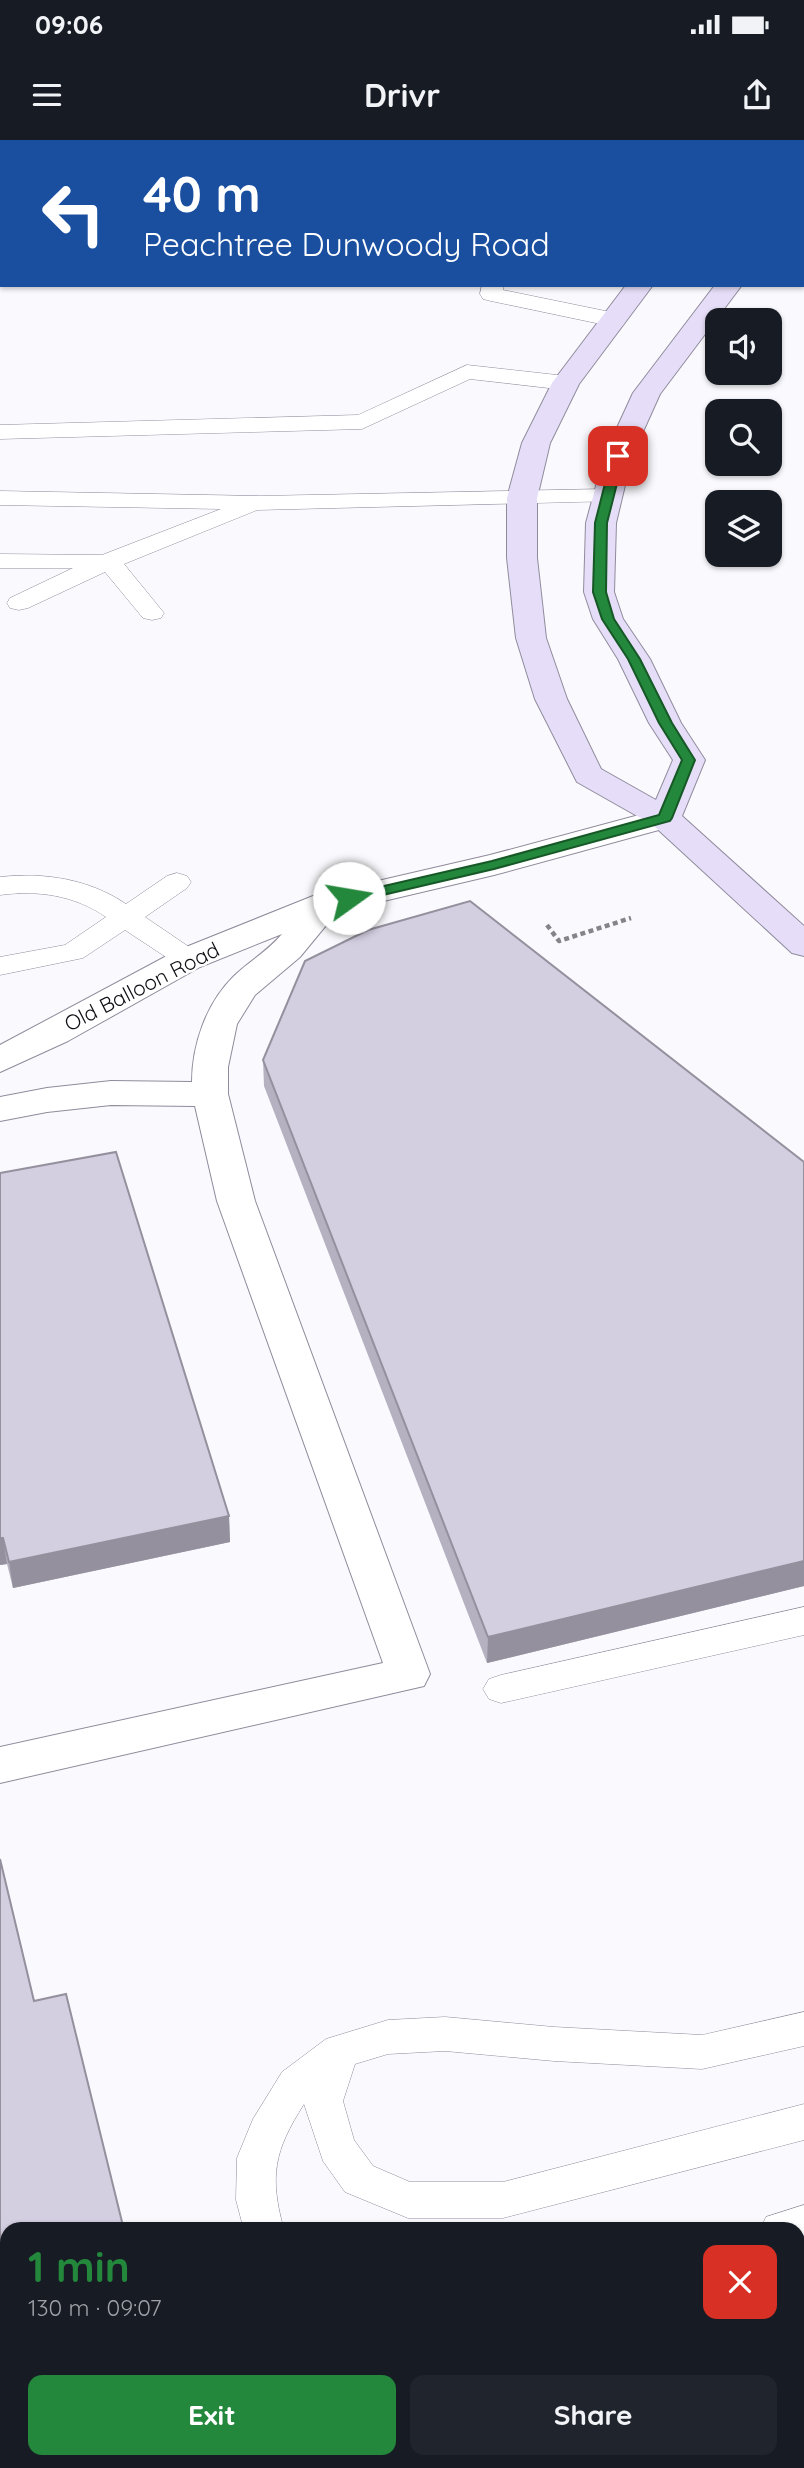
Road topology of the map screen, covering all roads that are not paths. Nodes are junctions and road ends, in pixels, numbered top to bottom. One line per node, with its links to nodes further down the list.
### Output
1 (493, 287): 4 (lane)
2 (639, 287): 4 (main road)
3 (727, 287): 7 (main road)
4 (615, 320): 5 (main road)
5 (566, 383): 6 (lane); 9 (main road)
6 (0, 432)
7 (606, 496): 9 (lane); 15 (main road)
8 (0, 498): 10 (lane)
9 (522, 498): 10 (lane); 15 (main road)
10 (260, 503): 12 (lane)
11 (0, 561): 12 (lane)
12 (109, 561): 13 (lane); 14 (lane)
13 (19, 603)
14 (152, 613)
15 (665, 818): 18 (street, Old Balloon Road); 20 (main road)
16 (177, 882): 19 (lane)
17 (0, 886): 19 (lane)
18 (326, 904): 21 (street, Old Balloon Road); 24 (street)
19 (127, 918): 21 (lane); 22 (lane)
20 (804, 944)
21 (188, 959): 23 (street, Old Balloon Road)
22 (0, 966)
23 (0, 1059)
24 (210, 1094): 25 (street); 28 (street)
25 (0, 1108)
26 (804, 1621): 27 (lane)
27 (500, 1689)
28 (0, 1765)
29 (804, 2029): 30 (lane)
30 (340, 2052): 31 (lane); 32 (lane)
31 (804, 2122)
32 (262, 2222)

